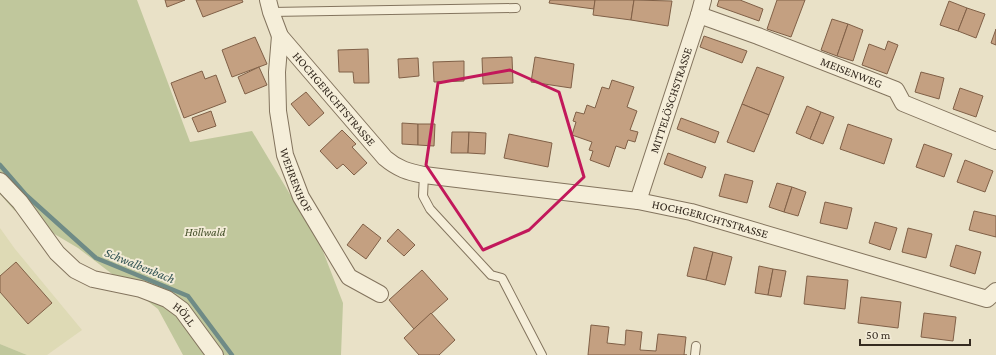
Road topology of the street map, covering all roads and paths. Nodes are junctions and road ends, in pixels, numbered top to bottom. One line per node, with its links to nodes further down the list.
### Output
1 (269, 6): 2 (lane); 4 (street, HOCHGERICHTSTRASSE)
2 (516, 8)
3 (701, 8): 5 (street, MEISENWEG); 8 (street, MITTELÖSCHSTRASSE)
4 (280, 36): 6 (street, HOCHGERICHTSTRASSE); 9 (street, WEHRENHOF)
5 (996, 141)
6 (424, 176): 8 (street, HOCHGERICHTSTRASSE); 13 (lane)
7 (0, 181): 12 (street, HÖLL)
8 (638, 201): 10 (street, HOCHGERICHTSTRASSE)
9 (380, 294)
10 (992, 295)
11 (696, 346): 14 (lane)
12 (215, 355)
13 (542, 355)
14 (695, 355)

